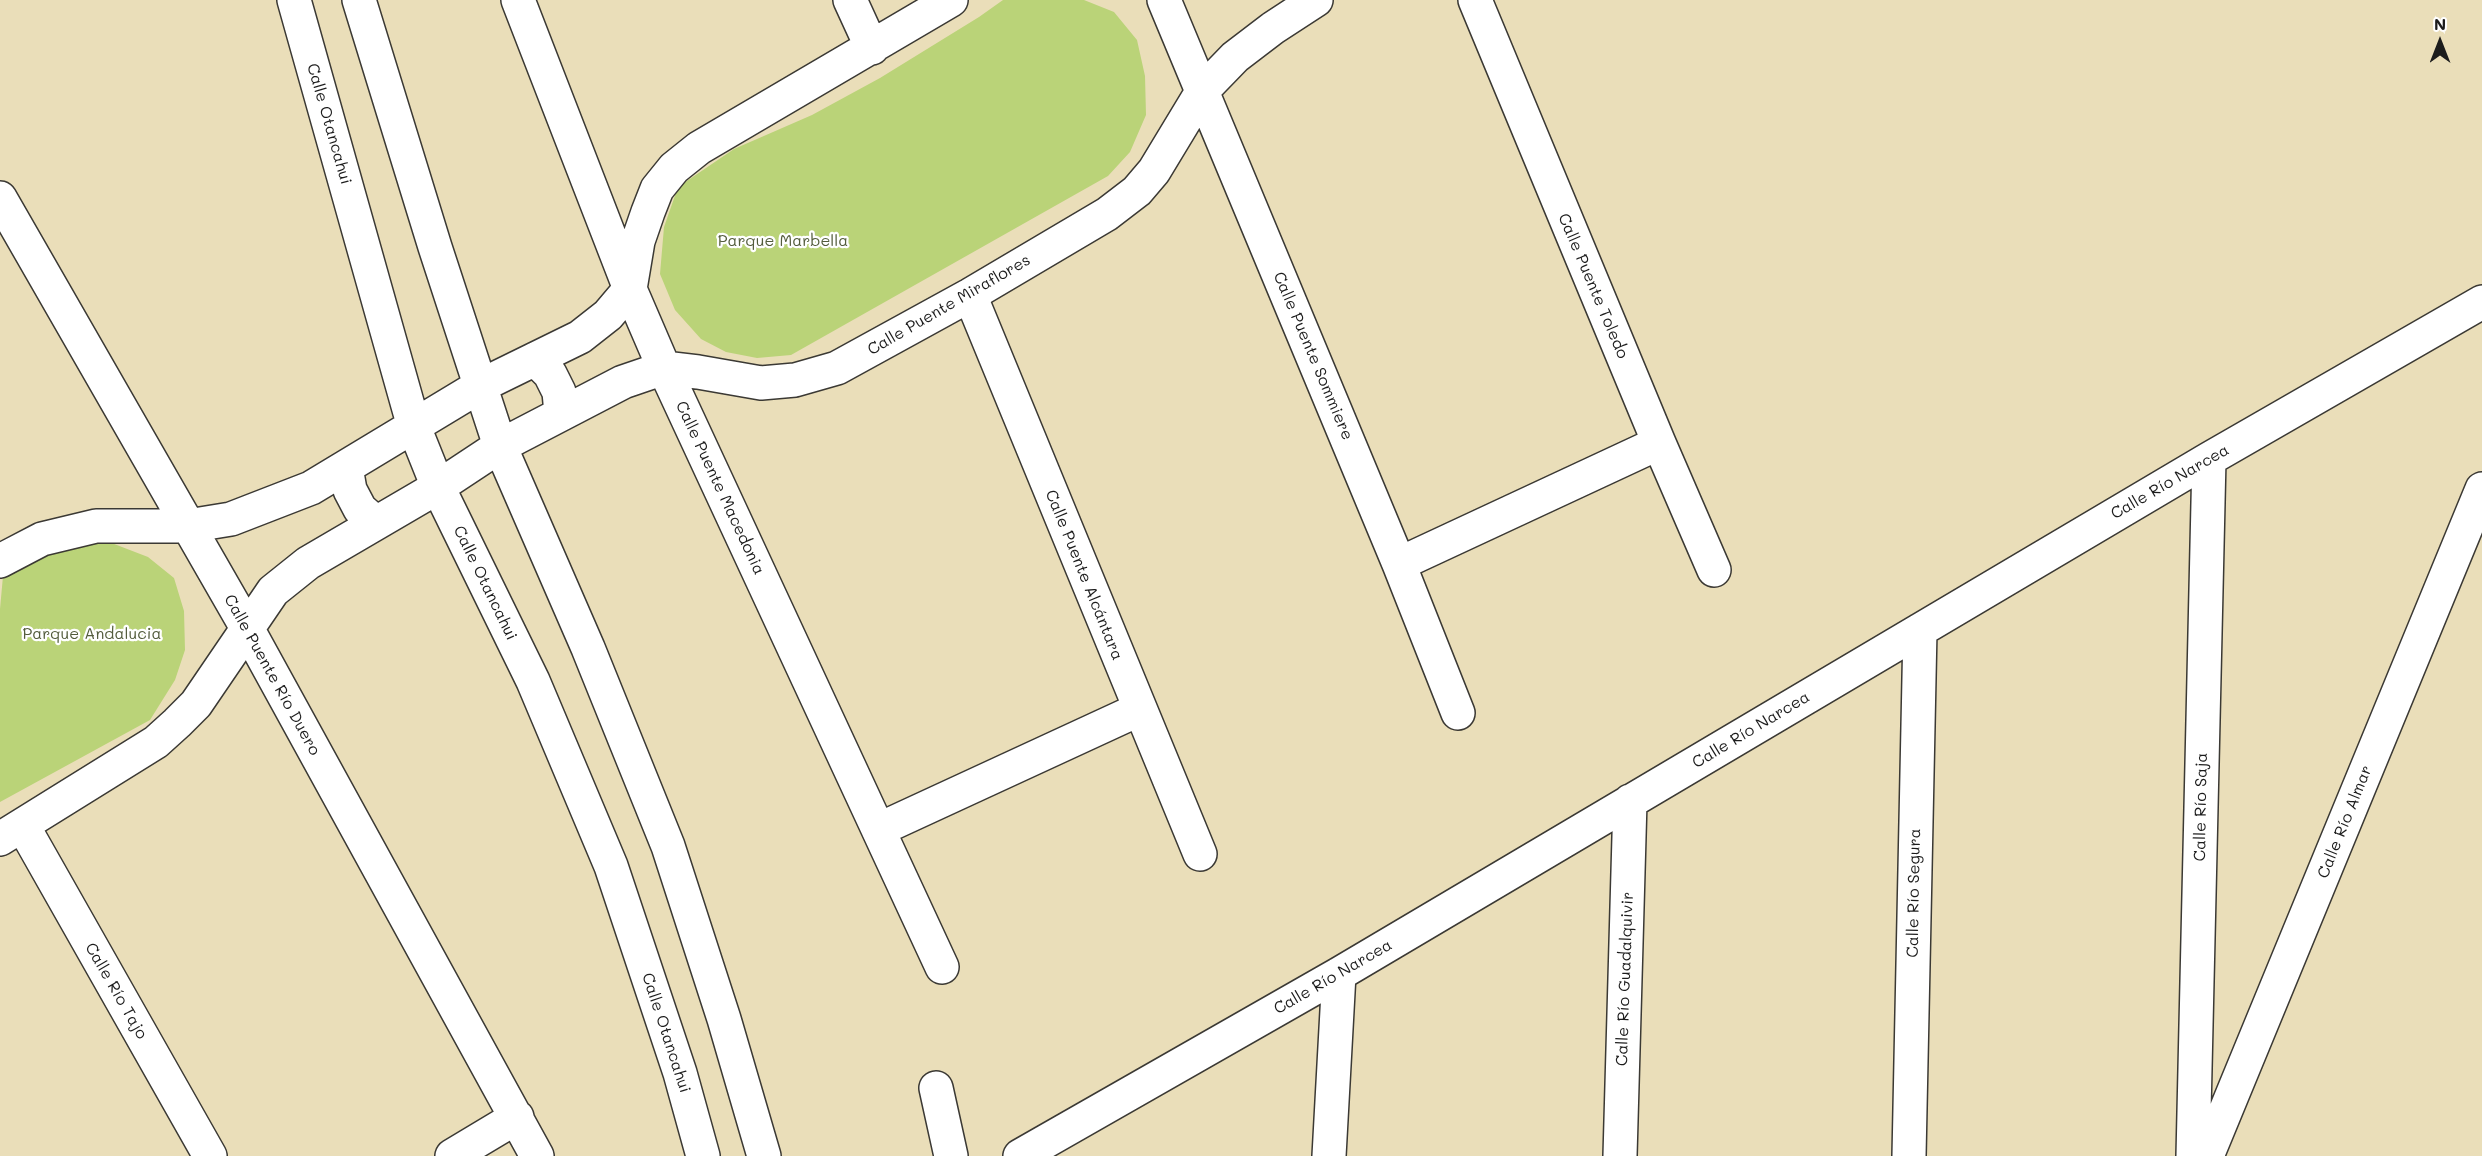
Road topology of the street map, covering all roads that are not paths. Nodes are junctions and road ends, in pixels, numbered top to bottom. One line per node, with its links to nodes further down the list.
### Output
1 (294, 0): 19 (street, Calle Otancahui)
2 (359, 0): 17 (street)
3 (518, 0): 12 (street, Calle Puente Macedonia)
4 (850, 0): 9 (street)
5 (951, 0): 9 (street)
6 (1164, 0): 10 (street, Calle Puente Sommiere)
7 (1316, 0): 10 (street, Calle Puente Miraflores)
8 (1475, 0): 20 (street, Calle Puente Toledo)
9 (872, 48): 12 (street)
10 (1203, 90): 13 (street, Calle Puente Miraflores); 29 (street, Calle Puente Sommiere)
11 (0, 198): 27 (street, Calle Puente Río Duero)
12 (630, 289): 15 (street); 16 (street, Calle Puente Macedonia)
13 (970, 295): 16 (street, Calle Puente Miraflores); 33 (street, Calle Puente Alcántara)
14 (2482, 302): 22 (street, Calle Río Narcea)
15 (535, 359): 17 (street); 18 (street)
16 (664, 368): 18 (street, Calle Puente Miraflores); 36 (street, Calle Puente Macedonia)
17 (480, 386): 19 (street); 21 (street)
18 (561, 413): 21 (street, Calle Puente Miraflores)
19 (414, 427): 23 (street); 24 (street, Calle Otancahui)
20 (1659, 443): 29 (street); 30 (street, Calle Puente Toledo)
21 (500, 446): 24 (street, Calle Puente Miraflores); 47 (street)
22 (2209, 459): 32 (street, Calle Río Narcea); 53 (street, Calle Río Saja)
23 (346, 467): 26 (street); 27 (street)
24 (438, 487): 26 (street, Calle Puente Miraflores); 46 (street, Calle Otancahui)
25 (2482, 489): 54 (street, Calle Río Almar)
26 (376, 523): 31 (street, Calle Puente Miraflores)
27 (188, 526): 28 (street); 31 (street, Calle Puente Río Duero)
28 (0, 561)
29 (1399, 564): 34 (street, Calle Puente Sommiere)
30 (1714, 570)
31 (247, 628): 37 (street, Calle Puente Miraflores); 42 (street, Calle Puente Río Duero)
32 (1920, 630): 35 (street, Calle Río Narcea); 52 (street, Calle Río Segura)
33 (1140, 709): 36 (street); 38 (street, Calle Puente Alcántara)
34 (1458, 713)
35 (1630, 801): 40 (street, Calle Río Narcea); 51 (street, Calle Río Guadalquivir)
36 (880, 829): 39 (street, Calle Puente Macedonia)
37 (11, 832): 43 (street, Calle Río Tajo)
38 (1200, 854)
39 (942, 967)
40 (1340, 974): 49 (street, Calle Río Narcea); 50 (street)
41 (936, 1088): 48 (street)
42 (518, 1117): 44 (street); 45 (street, Calle Puente Río Duero)
43 (210, 1156)
44 (452, 1156)
45 (537, 1156)
46 (703, 1156)
47 (764, 1156)
48 (951, 1156)
49 (1020, 1156)
50 (1329, 1156)
51 (1620, 1156)
52 (1909, 1156)
53 (2193, 1156)
54 (2207, 1156)

